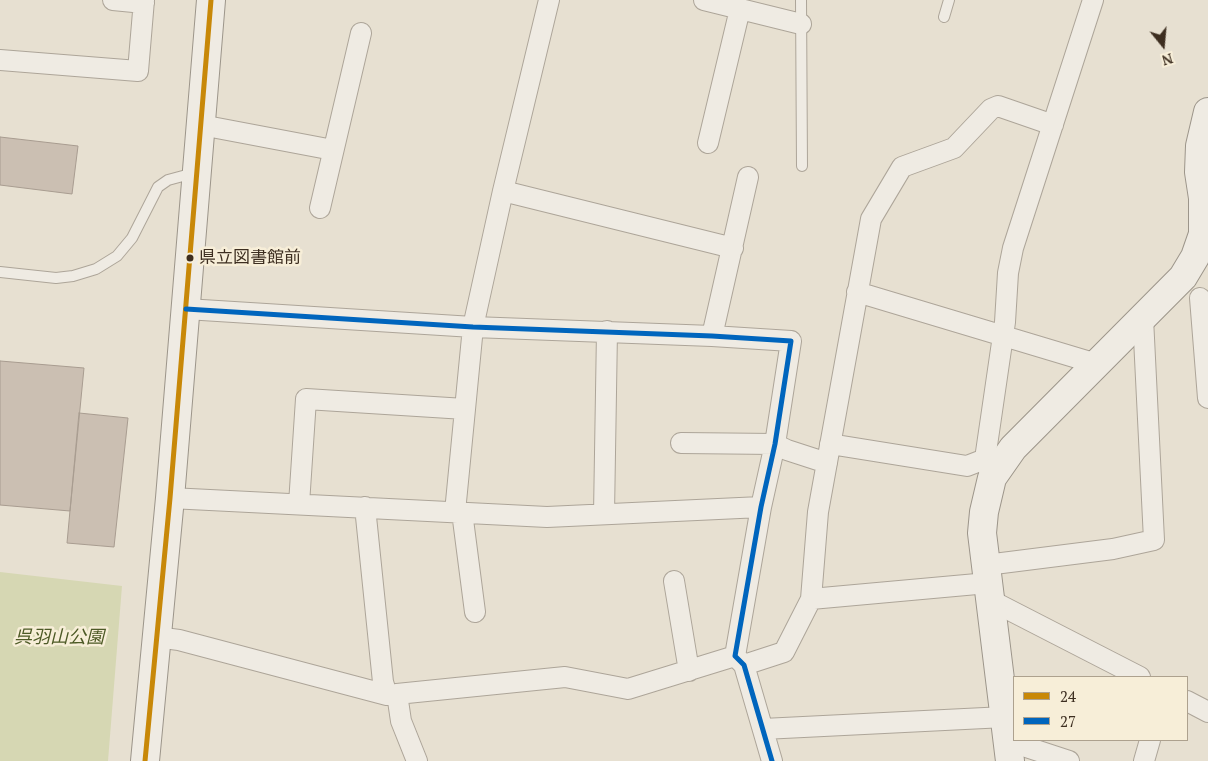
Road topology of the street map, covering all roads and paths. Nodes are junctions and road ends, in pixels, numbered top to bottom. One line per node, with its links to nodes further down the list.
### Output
1 (113, 0): 8 (street)
2 (211, 0): 15 (main road)
3 (549, 0): 22 (street)
4 (704, 0): 9 (street)
5 (801, 0): 11 (lane)
6 (949, 0): 10 (lane)
7 (1093, 0): 16 (street)
8 (144, 1): 13 (street)
9 (740, 9): 11 (street); 17 (street)
10 (944, 17)
11 (802, 24): 19 (lane)
12 (361, 33): 18 (street)
13 (0, 60)
14 (1208, 112): 26 (main road)
15 (201, 125): 18 (street); 20 (main road)
16 (1053, 125): 27 (street); 33 (street)
17 (708, 143)
18 (333, 150): 23 (street)
19 (802, 166)
20 (197, 172): 25 (lane); 29 (main road)
21 (748, 177): 24 (street)
22 (503, 191): 24 (street); 31 (street)
23 (320, 208)
24 (733, 248): 34 (street)
25 (0, 272)
26 (1182, 277): 28 (street); 30 (main road)
27 (857, 292): 33 (street); 40 (street)
28 (1204, 302): 36 (street)
29 (186, 309): 31 (street); 42 (main road)
30 (1143, 318): 35 (main road); 49 (street)
31 (473, 327): 32 (street); 37 (street)
32 (607, 331): 34 (street); 47 (street)
33 (1003, 335): 35 (street); 41 (street)
34 (712, 336): 39 (street)
35 (1097, 364): 41 (main road)
36 (1208, 398)
37 (465, 409): 43 (street); 46 (street)
38 (680, 442): 39 (street)
39 (775, 444): 40 (street); 45 (street)
40 (829, 453): 41 (street); 50 (street)
41 (989, 469): 49 (main road)
42 (170, 498): 43 (street); 52 (main road)
43 (299, 504): 44 (street)
44 (365, 507): 46 (street); 56 (street)
45 (762, 507): 47 (street); 53 (street)
46 (459, 512): 47 (street); 51 (street)
47 (604, 514)
48 (674, 581): 54 (street)
49 (988, 583): 50 (street); 55 (street); 60 (main road)
50 (811, 599): 53 (street)
51 (475, 612)
52 (156, 637): 56 (street); 62 (main road)
53 (740, 661): 54 (street); 59 (street)
54 (689, 671): 56 (street)
55 (1138, 676)
56 (392, 694): 63 (street)
57 (1188, 702): 58 (street)
58 (1208, 712)
59 (763, 728): 60 (street); 64 (street)
60 (1008, 740): 65 (street)
61 (1150, 741): 66 (street)
62 (145, 761)
63 (417, 761)
64 (772, 761)
65 (1069, 761)
66 (1144, 761)

